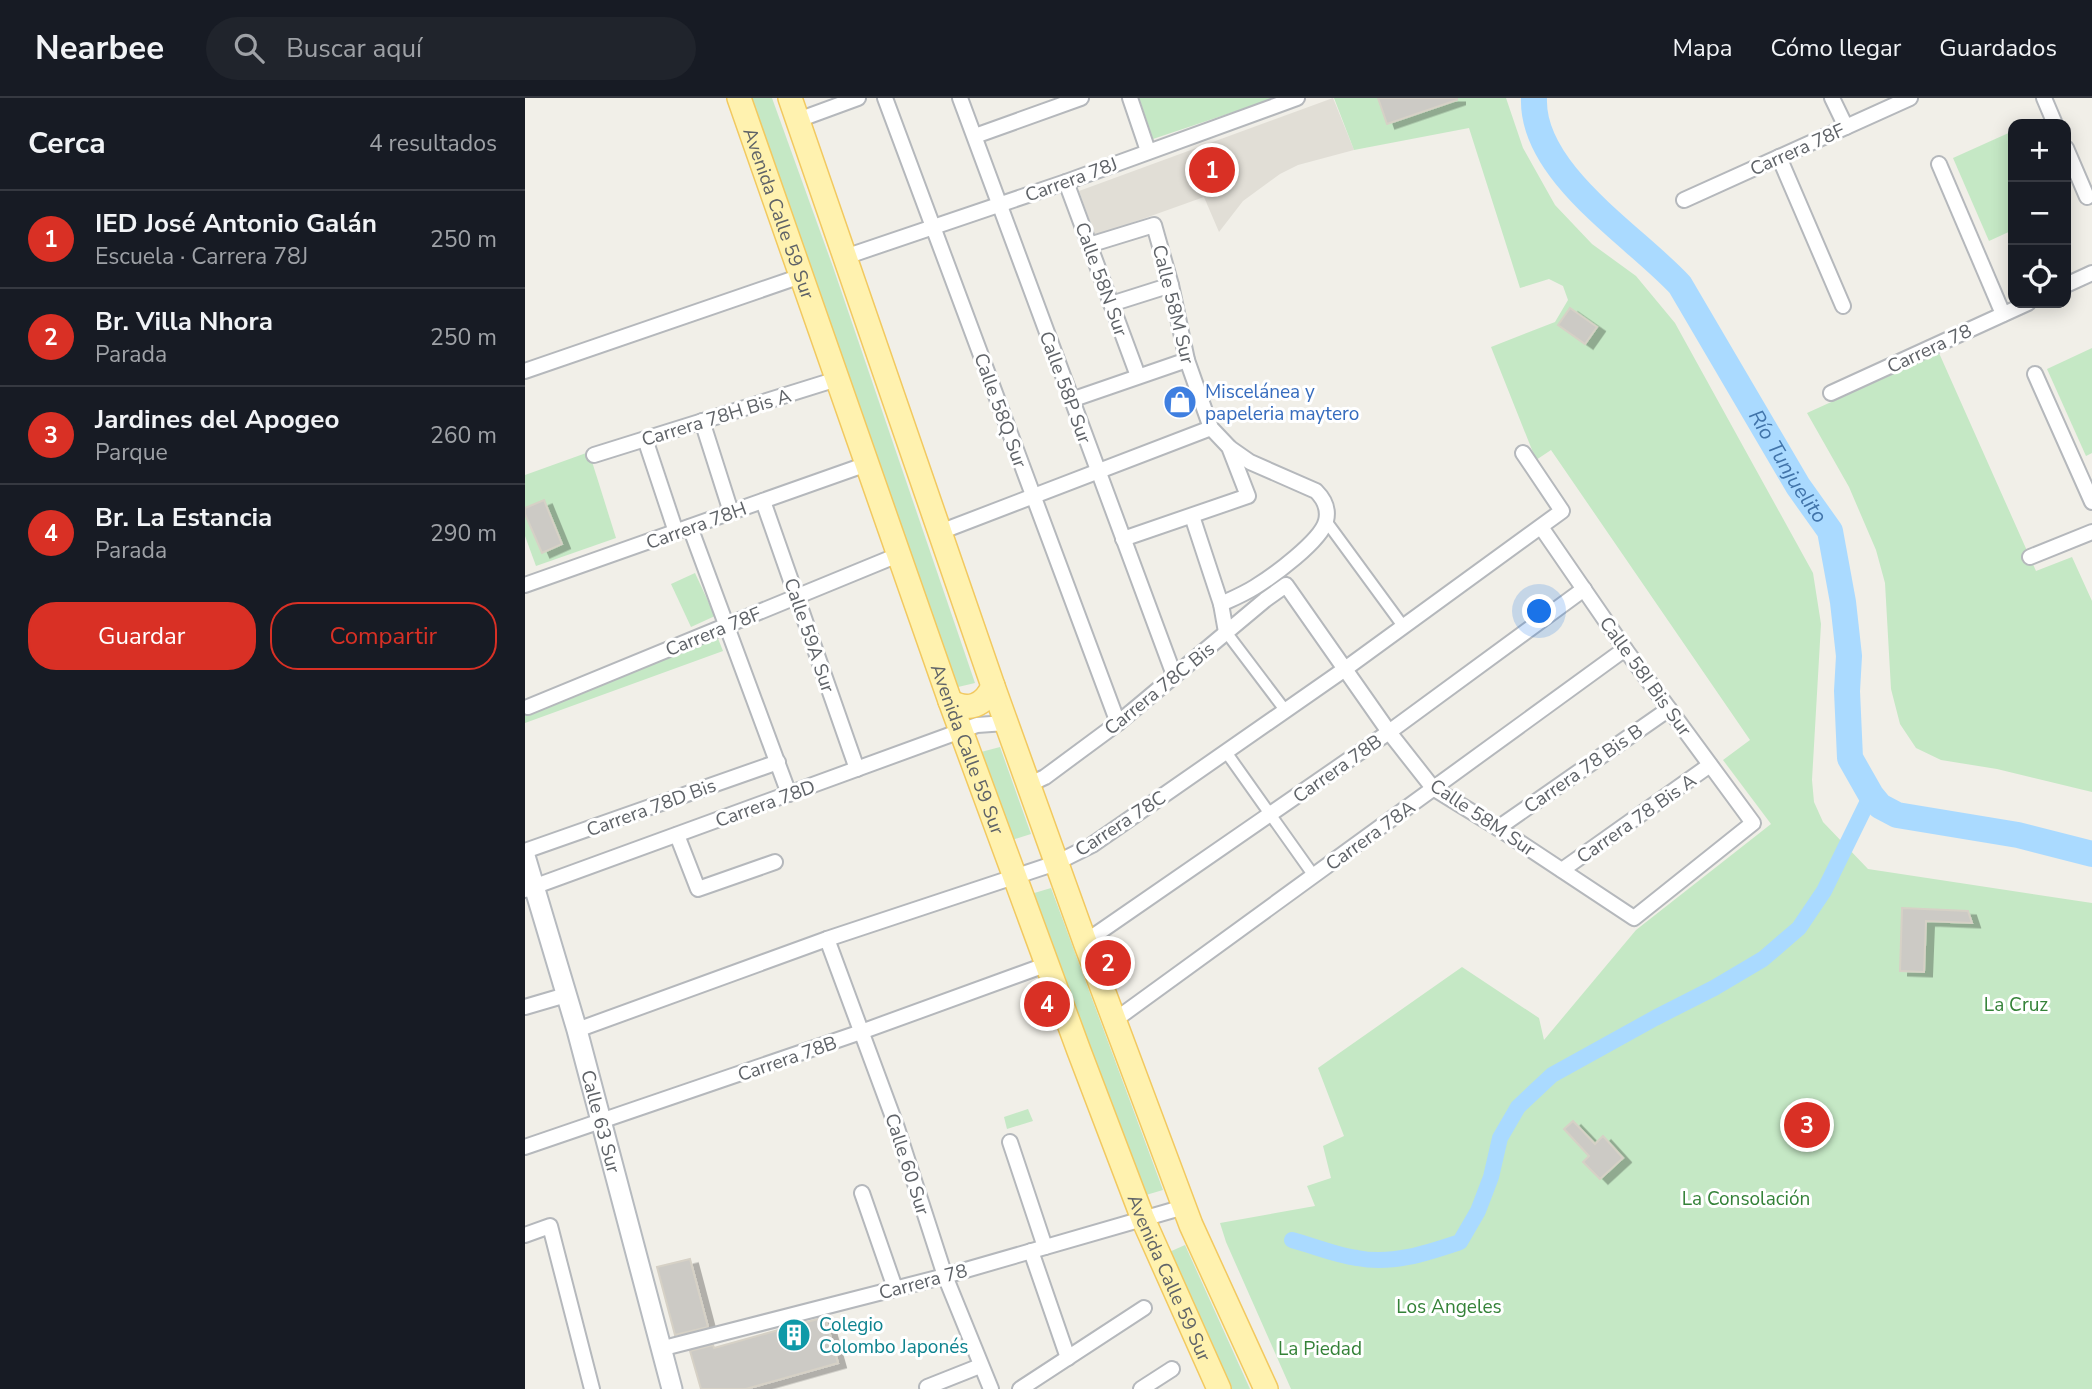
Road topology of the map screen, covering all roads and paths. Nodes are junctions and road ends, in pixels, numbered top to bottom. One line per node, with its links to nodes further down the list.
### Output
1 (739, 98): 28 (main road, Avenida Calle 59 Sur)
2 (790, 98): 13 (main road, Avenida Calle 59 Sur)
3 (857, 98): 13 (street)
4 (885, 98): 24 (street, Calle 58Q Sur)
5 (960, 98): 15 (street, Calle 58P Sur)
6 (1081, 98): 15 (street)
7 (1130, 98): 16 (street)
8 (1297, 98): 16 (street, Carrera 78J)
9 (1832, 98): 14 (street)
10 (1910, 98): 14 (street, Carrera 78F)
11 (2044, 98): 12 (street)
12 (2053, 119)
13 (798, 120): 26 (main road, Avenida Calle 59 Sur)
14 (1846, 127): 17 (street, Carrera 78F)
15 (975, 136): 23 (street, Calle 58P Sur)
16 (1148, 151): 20 (street, Carrera 78J)
17 (1779, 157): 22 (street, Carrera 78F); 32 (street)
18 (2071, 160): 21 (street)
19 (1939, 163): 34 (street)
20 (1066, 182): 23 (street, Carrera 78J); 25 (street, Calle 58N Sur)
21 (2087, 197)
22 (1684, 200)
23 (999, 205): 24 (street, Carrera 78J); 41 (street, Calle 58P Sur)
24 (933, 228): 26 (street, Carrera 78J); 50 (street, Calle 58Q Sur)
25 (1089, 245): 30 (street, Calle 58M Sur); 31 (street, Calle 58N Sur)
26 (845, 257): 58 (main road, Avenida Calle 59 Sur)
27 (2092, 274): 29 (street)
28 (801, 276): 36 (street); 39 (main road, Avenida Calle 59 Sur)
29 (2071, 283)
30 (1171, 285): 31 (street); 35 (street, Calle 58M Sur)
31 (1111, 304): 38 (street, Calle 58N Sur)
32 (1843, 306)
33 (2017, 308): 34 (street, Carrera 78)
34 (2003, 314): 40 (street, Carrera 78)
35 (1187, 359): 38 (street); 43 (street, Calle 58M Sur)
36 (525, 371)
37 (2035, 374): 52 (street)
38 (1139, 376): 41 (street)
39 (837, 379): 42 (street, Carrera 78H Bis A); 48 (main road, Avenida Calle 59 Sur)
40 (1831, 393)
41 (1072, 400): 49 (street, Calle 58P Sur)
42 (702, 421): 44 (street, Carrera 78H Bis A); 53 (street)
43 (1211, 428): 45 (street, Calle 58M Sur); 49 (street)
44 (645, 439): 47 (street, Carrera 78H Bis A); 57 (street)
45 (1229, 447): 54 (street, Calle 58M Sur); 55 (street)
46 (1523, 453): 56 (street, Carrera 78C)
47 (594, 455)
48 (867, 464): 51 (street, Carrera 78H); 61 (main road, Avenida Calle 59 Sur)
49 (1097, 470): 50 (street); 60 (street, Calle 58P Sur)
50 (1032, 496): 58 (street); 82 (street, Calle 58Q Sur)
51 (763, 501): 53 (street, Carrera 78H); 67 (street, Calle 59A Sur)
52 (2092, 502)
53 (731, 512): 57 (street, Carrera 78H)
54 (1192, 516): 60 (street); 69 (street)
55 (1326, 521): 65 (street); 71 (street)
56 (1541, 527): 66 (street, Calle 58I Bis Sur); 71 (street, Carrera 78C)
57 (683, 529): 63 (street, Carrera 78H); 70 (street)
58 (940, 532): 76 (main road, Avenida Calle 59 Sur)
59 (2092, 532): 62 (street)
60 (1123, 539): 75 (street, Calle 58P Sur)
61 (898, 555): 67 (street, Carrera 78F); 77 (main road, Avenida Calle 59 Sur)
62 (2030, 557)
63 (525, 585)
64 (1286, 585): 68 (street, Carrera 78C Bis); 74 (street, Calle 58M Sur)
65 (1255, 587): 68 (street); 69 (street)
66 (1584, 589): 73 (street, Calle 58I Bis Sur); 84 (street, Carrera 78B)
67 (796, 596): 70 (street, Carrera 78F); 88 (street, Calle 59A Sur)
68 (1265, 600): 72 (street, Carrera 78C Bis)
69 (1221, 604): 72 (street)
70 (726, 625): 78 (street, Carrera 78F); 86 (street)
71 (1403, 626): 74 (street, Carrera 78C)
72 (1226, 632): 75 (street, Carrera 78C Bis); 80 (street)
73 (1625, 649): 79 (street, Calle 58I Bis Sur); 90 (street, Carrera 78A)
74 (1345, 669): 80 (street, Carrera 78C); 84 (street, Calle 58M Sur)
75 (1174, 675): 82 (street, Carrera 78C Bis)
76 (993, 686): 77 (main road); 81 (main road, Avenida Calle 59 Sur)
77 (950, 701): 83 (main road, Avenida Calle 59 Sur)
78 (528, 707)
79 (1669, 709): 87 (street, Calle 58I Bis Sur); 93 (street, Carrera 78 Bis B)
80 (1285, 710): 85 (street, Carrera 78C)
81 (1006, 723): 83 (street, Carrera 78D); 89 (main road, Avenida Calle 59 Sur)
82 (1118, 723): 89 (street, Carrera 78C Bis)
83 (961, 731): 88 (street, Carrera 78D); 99 (main road, Avenida Calle 59 Sur)
84 (1389, 732): 90 (street, Calle 58M Sur); 92 (street, Carrera 78B)
85 (1226, 752): 92 (street); 97 (street, Carrera 78C)
86 (778, 762): 91 (street); 95 (street, Carrera 78D Bis)
87 (1710, 765): 98 (street, Carrera 78 Bis A); 102 (street, Calle 58I Bis Sur)
88 (857, 769): 91 (street, Carrera 78D)
89 (1028, 785): 97 (main road, Avenida Calle 59 Sur)
90 (1433, 788): 93 (street, Calle 58M Sur); 100 (street, Carrera 78A)
91 (789, 794): 94 (street, Carrera 78D)
92 (1271, 814): 100 (street); 104 (street, Carrera 78B)
93 (1498, 828): 98 (street, Calle 58M Sur)
94 (677, 835): 96 (street); 101 (street, Carrera 78D)
95 (525, 854): 101 (main road, Calle 63 Sur)
96 (775, 862)
97 (1056, 863): 99 (street, Carrera 78C); 104 (main road, Avenida Calle 59 Sur)
98 (1562, 870): 102 (street, Calle 58M Sur)
99 (1015, 876): 103 (street, Carrera 78C); 105 (main road, Avenida Calle 59 Sur)
100 (1314, 876): 108 (street, Carrera 78A)
101 (529, 889): 106 (main road, Calle 63 Sur)
102 (1634, 918)
103 (827, 939): 109 (street, Carrera 78C); 110 (street, Calle 60 Sur)
104 (1085, 942): 108 (main road, Avenida Calle 59 Sur)
105 (1048, 964): 110 (street, Carrera 78B); 116 (main road, Avenida Calle 59 Sur)
106 (566, 995): 107 (street); 109 (main road, Calle 63 Sur)
107 (525, 1007)
108 (1115, 1020): 115 (main road, Avenida Calle 59 Sur)
109 (577, 1030): 111 (main road, Calle 63 Sur)
110 (861, 1032): 111 (street, Carrera 78B); 119 (street, Calle 60 Sur)
111 (601, 1122): 113 (street, Carrera 78B); 122 (main road, Calle 63 Sur)
112 (1010, 1142): 118 (street)
113 (525, 1147)
114 (862, 1193): 120 (street)
115 (1184, 1207): 116 (street, Carrera 78); 133 (main road, Avenida Calle 59 Sur)
116 (1143, 1219): 118 (street, Carrera 78); 132 (main road, Avenida Calle 59 Sur)
117 (525, 1235): 127 (street)
118 (1038, 1249): 119 (street, Carrera 78); 123 (street)
119 (945, 1276): 120 (street, Carrera 78); 124 (street, Calle 60 Sur)
120 (895, 1288): 122 (street, Carrera 78)
121 (1144, 1308): 123 (street)
122 (660, 1349): 128 (main road, Calle 63 Sur)
123 (1068, 1358): 130 (street)
124 (980, 1366): 126 (street); 129 (street, Calle 60 Sur)
125 (1172, 1369): 131 (street)
126 (927, 1387)
127 (592, 1389)
128 (671, 1389)
129 (991, 1389)
130 (1020, 1389)
131 (1141, 1389)
132 (1219, 1389)
133 (1266, 1389)

